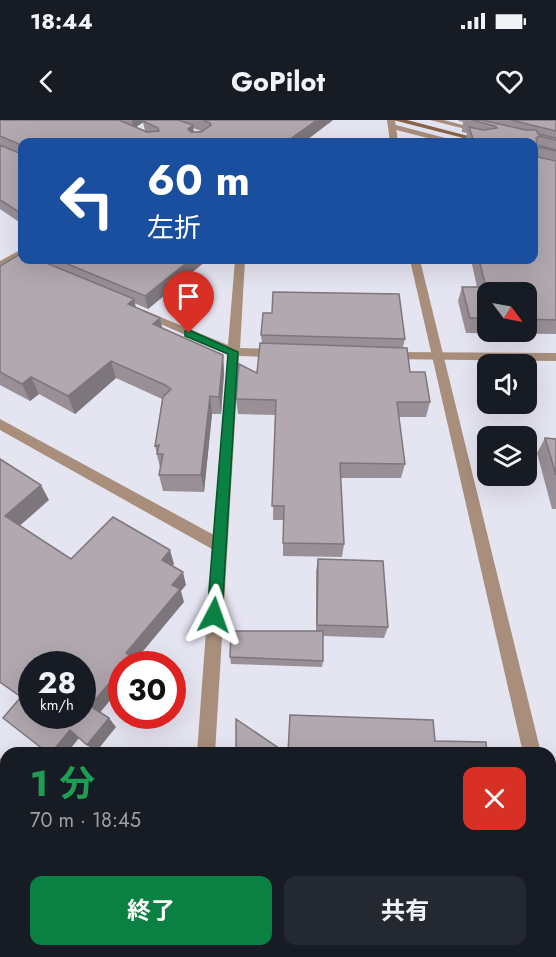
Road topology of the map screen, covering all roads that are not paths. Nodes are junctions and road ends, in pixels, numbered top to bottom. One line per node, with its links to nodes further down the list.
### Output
1 (434, 120): 3 (street)
2 (393, 122): 4 (street); 5 (street); 6 (main road)
3 (487, 132)
4 (394, 138)
5 (439, 138)
6 (469, 138)
7 (18, 258): 10 (street)
8 (240, 264): 12 (street)
9 (416, 264): 16 (street)
10 (0, 265)
11 (134, 309): 12 (street)
12 (233, 352): 13 (street); 18 (street)
13 (290, 354)
14 (382, 356): 16 (street)
15 (556, 357): 16 (street)
16 (439, 358): 20 (street)
17 (0, 424): 18 (street)
18 (219, 545): 19 (street)
19 (206, 747)
20 (531, 747)

